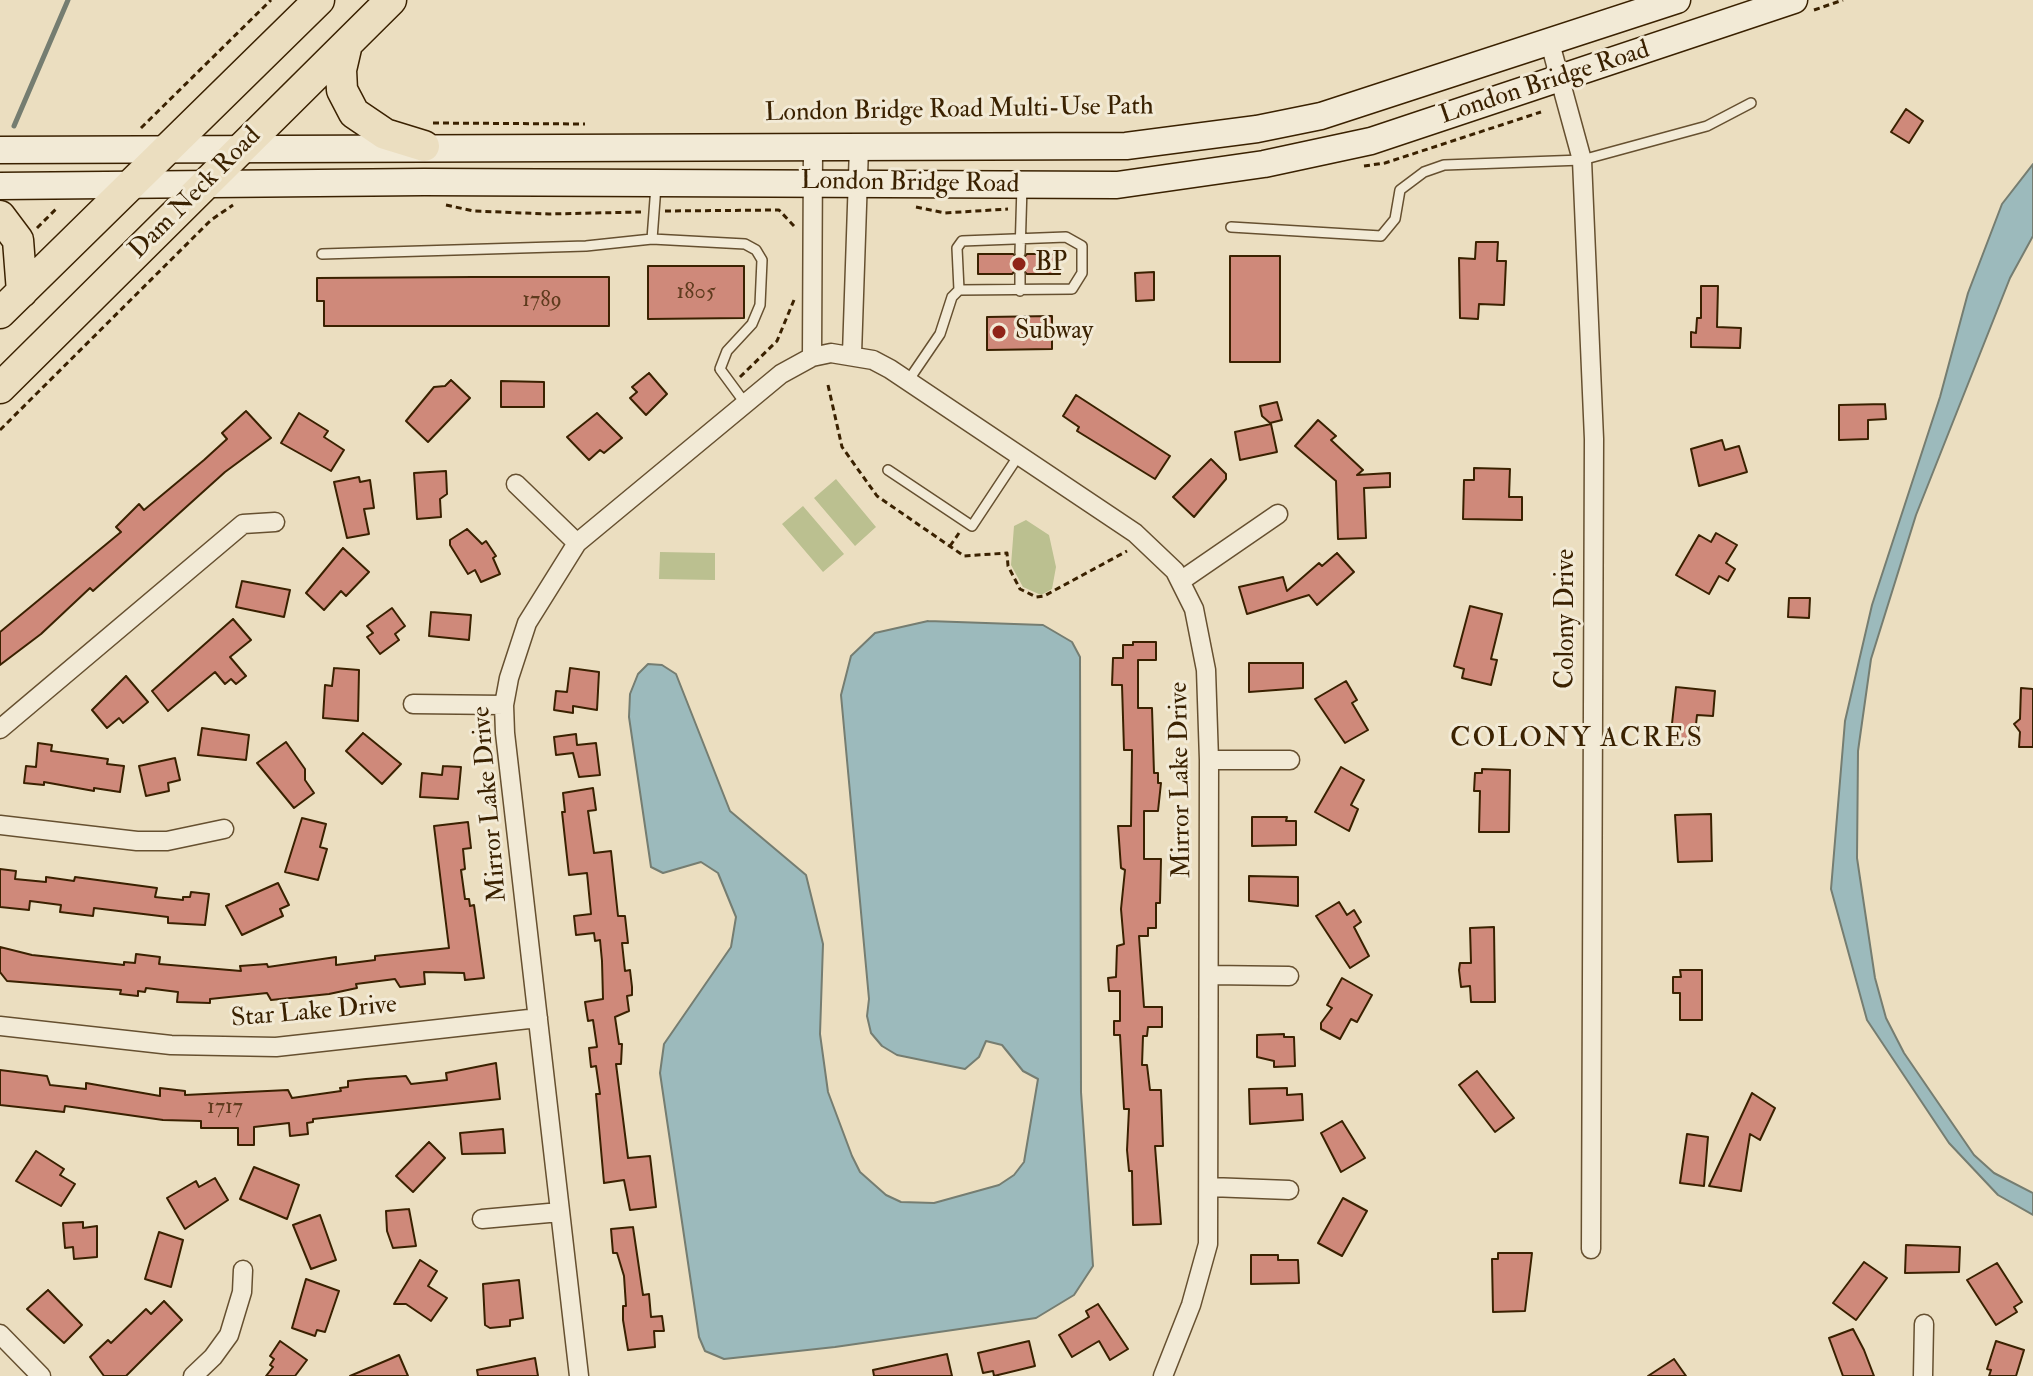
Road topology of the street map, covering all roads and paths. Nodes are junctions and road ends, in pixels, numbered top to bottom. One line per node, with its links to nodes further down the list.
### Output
1 (319, 0): 14 (main road, Dam Neck Road)
2 (391, 0): 6 (main road, Dam Neck Road)
3 (1677, 0): 5 (main road, London Bridge Road)
4 (1794, 0): 7 (main road, London Bridge Road)
5 (1550, 43): 7 (street, Colony Drive); 11 (main road, London Bridge Road)
6 (347, 44): 10 (main road); 15 (main road, Dam Neck Road)
7 (1559, 79): 16 (street, Colony Drive); 23 (main road, London Bridge Road)
8 (1751, 103): 16 (lane)
9 (595, 125): 10 (path)
10 (423, 135): 12 (main road, London Bridge Road); 15 (main road, London Bridge Road)
11 (859, 147): 12 (main road, London Bridge Road); 19 (street)
12 (813, 148): 18 (street)
13 (0, 150): 14 (main road, London Bridge Road)
14 (167, 150): 15 (main road, London Bridge Road); 21 (main road, Dam Neck Road)
15 (240, 150): 20 (main road, Dam Neck Road)
16 (1582, 160): 26 (lane); 66 (street, Colony Drive)
17 (656, 182): 18 (main road, London Bridge Road); 20 (main road, London Bridge Road); 28 (lane)
18 (813, 182): 19 (main road, London Bridge Road); 37 (street)
19 (858, 183): 23 (main road, London Bridge Road); 36 (street)
20 (207, 184): 21 (main road, London Bridge Road); 40 (main road, Dam Neck Road)
21 (132, 185): 22 (main road, London Bridge Road); 34 (main road, Dam Neck Road)
22 (0, 186)
23 (1022, 186): 27 (lane)
24 (238, 201): 42 (path)
25 (0, 216): 34 (main road)
26 (1231, 227)
27 (1020, 238): 29 (lane); 32 (lane); 33 (lane)
28 (652, 239): 30 (lane); 41 (lane)
29 (1020, 253)
30 (322, 254)
31 (1020, 274): 33 (lane)
32 (959, 290): 33 (lane); 38 (lane)
33 (1020, 291)
34 (22, 292): 35 (main road, Dam Neck Road)
35 (0, 313)
36 (852, 354): 37 (street, Mirror Lake Drive); 38 (street, Mirror Lake Drive)
37 (812, 357): 41 (street, Mirror Lake Drive)
38 (908, 381): 43 (street, Mirror Lake Drive)
39 (828, 385): 49 (path)
40 (0, 388)
41 (745, 403): 48 (street, Mirror Lake Drive)
42 (0, 430)
43 (1019, 455): 44 (lane); 50 (street, Mirror Lake Drive)
44 (888, 470)
45 (516, 484): 48 (street)
46 (1278, 514): 50 (street)
47 (275, 522): 53 (street)
48 (577, 543): 52 (street, Mirror Lake Drive)
49 (1131, 549)
50 (1182, 580): 54 (street, Mirror Lake Drive)
51 (413, 704): 52 (street)
52 (504, 705): 60 (street, Mirror Lake Drive)
53 (0, 729)
54 (1209, 760): 55 (street); 58 (street, Mirror Lake Drive)
55 (1290, 760)
56 (0, 825): 57 (street)
57 (224, 829)
58 (1210, 975): 59 (street); 62 (street, Mirror Lake Drive)
59 (1289, 976)
60 (538, 1018): 61 (street, Star Lake Drive); 64 (street, Mirror Lake Drive)
61 (0, 1026)
62 (1210, 1187): 63 (street); 73 (street, Mirror Lake Drive)
63 (1289, 1190)
64 (560, 1212): 65 (street); 72 (street, Mirror Lake Drive)
65 (482, 1219)
66 (1591, 1249)
67 (243, 1270): 71 (street)
68 (1924, 1324): 74 (street)
69 (0, 1334): 70 (street)
70 (41, 1376)
71 (193, 1376)
72 (579, 1376)
73 (1163, 1376)
74 (1923, 1376)

